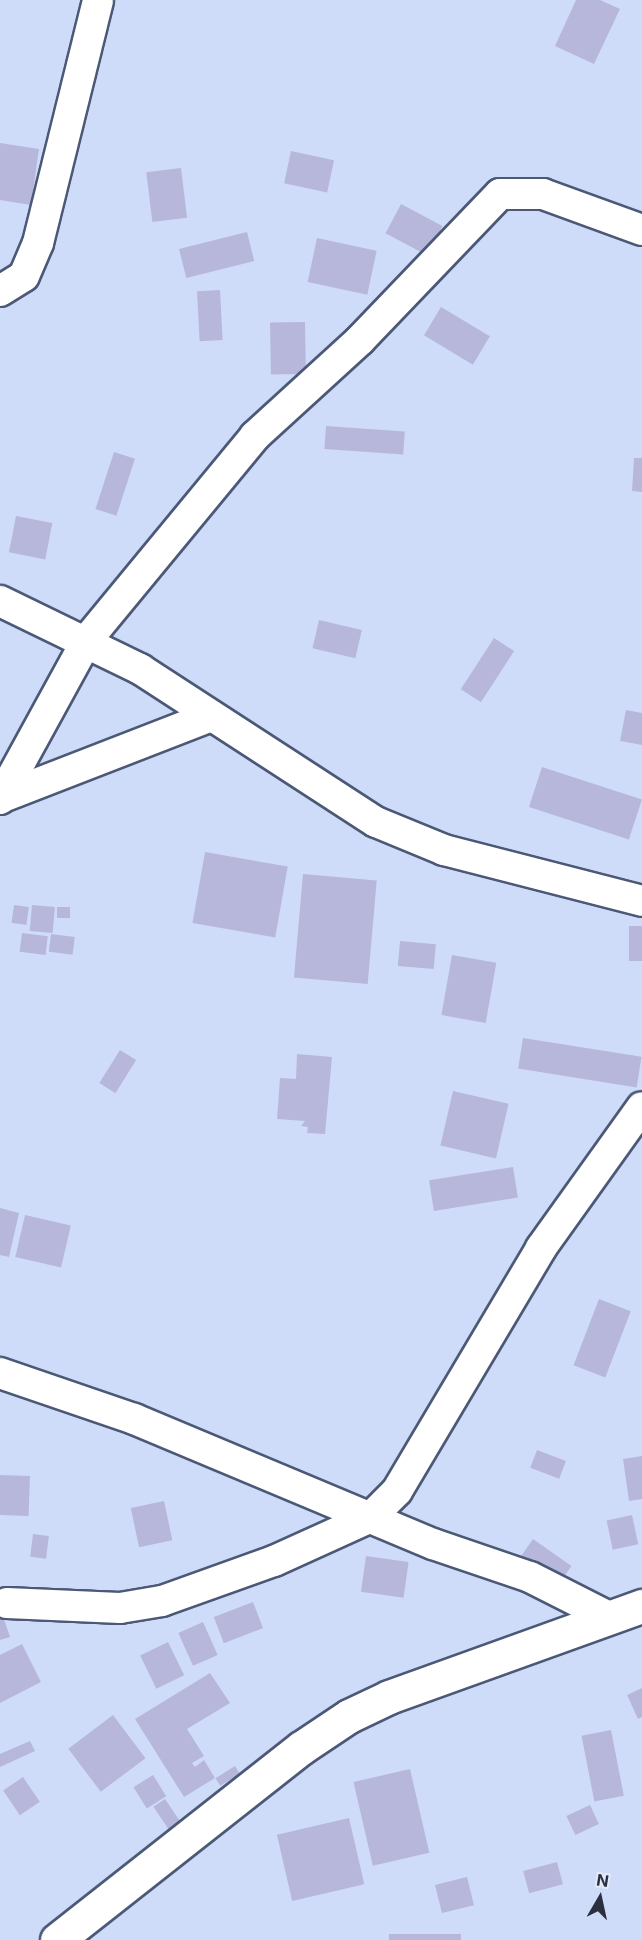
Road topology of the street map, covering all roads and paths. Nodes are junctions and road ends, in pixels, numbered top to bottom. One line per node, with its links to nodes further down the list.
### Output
1 (98, 0): 3 (street)
2 (642, 231): 5 (street)
3 (0, 291)
4 (0, 601): 5 (street)
5 (87, 640): 6 (street); 7 (street)
6 (212, 716): 7 (street); 8 (street)
7 (0, 798)
8 (642, 901)
9 (642, 1107): 11 (street)
10 (0, 1373): 11 (street)
11 (371, 1517): 12 (street); 14 (street)
12 (7, 1603)
13 (642, 1606): 14 (street)
14 (611, 1618): 15 (street)
15 (57, 1940)

